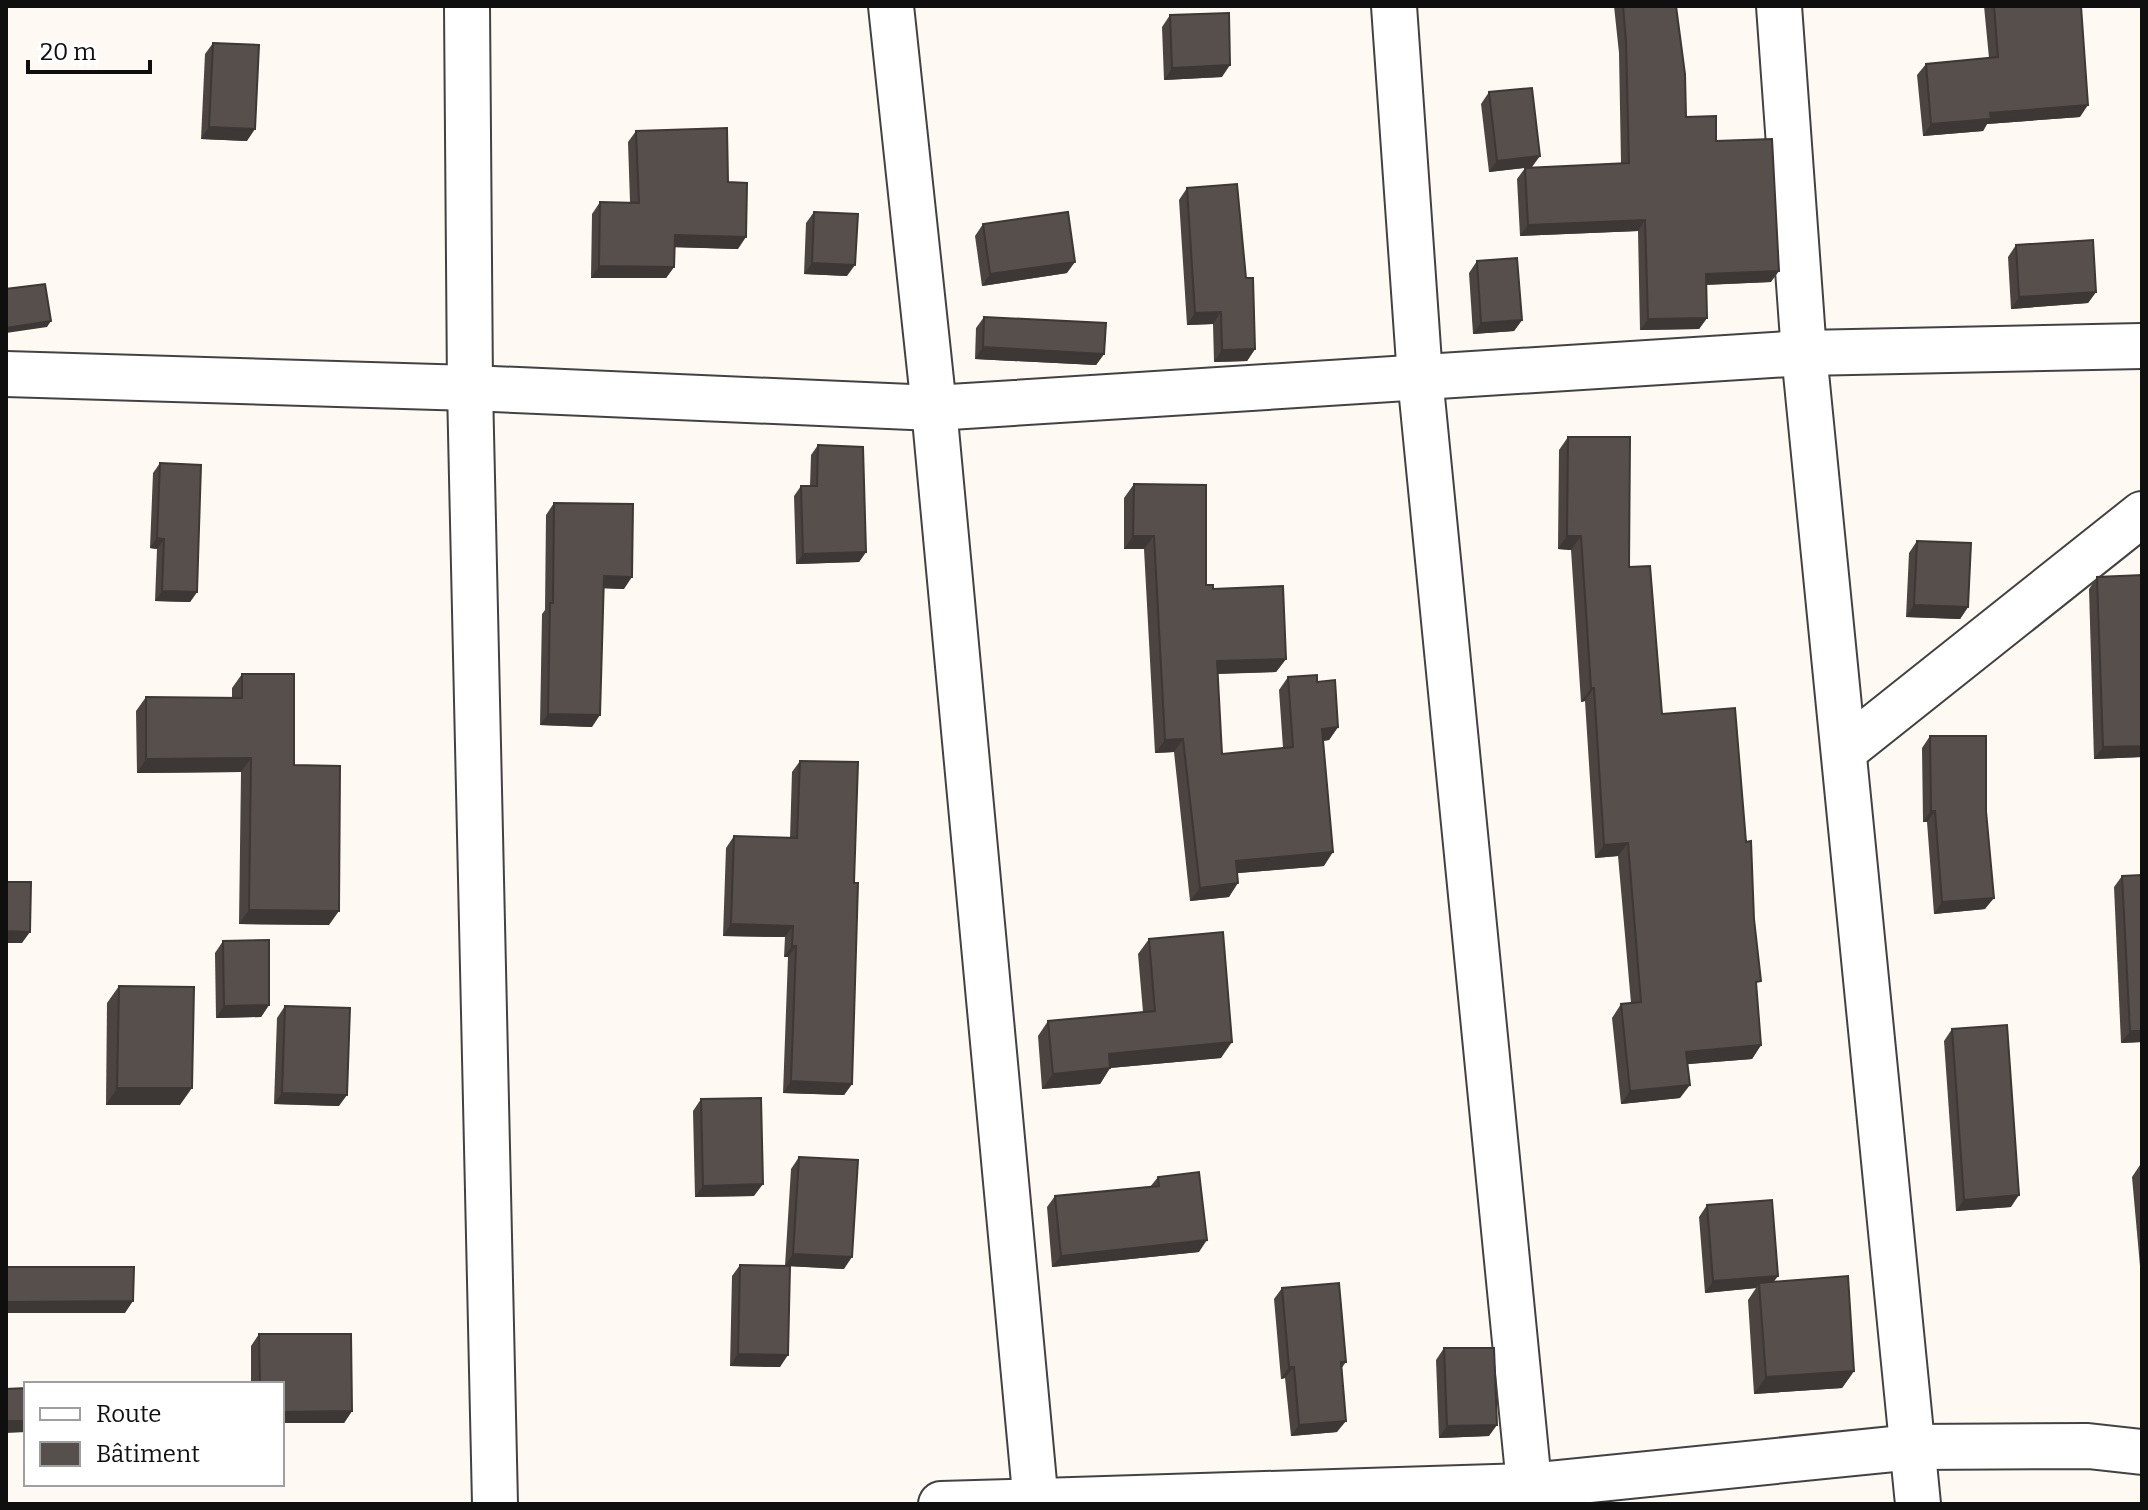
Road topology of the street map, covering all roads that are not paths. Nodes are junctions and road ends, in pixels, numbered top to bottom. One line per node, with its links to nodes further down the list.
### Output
1 (467, 6): 9 (street)
2 (891, 6): 10 (street)
3 (1394, 6): 8 (street)
4 (1779, 6): 6 (street)
5 (2142, 346): 6 (street)
6 (1804, 353): 8 (street); 12 (street)
7 (6, 374): 9 (street)
8 (1420, 377): 10 (street); 15 (street)
9 (470, 388): 10 (street); 17 (street)
10 (934, 408): 16 (street)
11 (2142, 514): 12 (street)
12 (1844, 751): 13 (street)
13 (1913, 1447): 14 (street); 15 (street); 19 (street)
14 (2142, 1452)
15 (1530, 1495): 16 (street)
16 (1036, 1503): 18 (street)
17 (495, 1504)
18 (941, 1504)
19 (1918, 1504)

